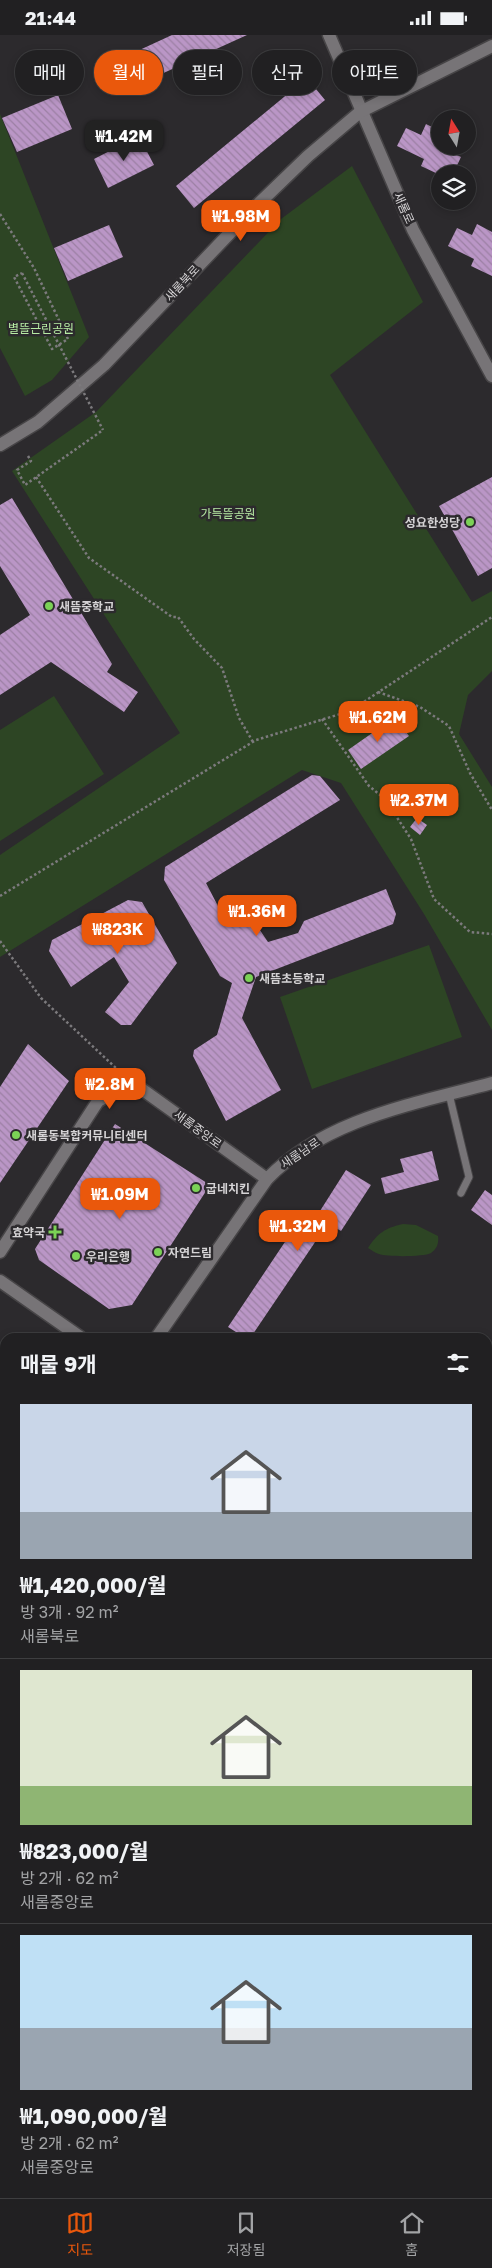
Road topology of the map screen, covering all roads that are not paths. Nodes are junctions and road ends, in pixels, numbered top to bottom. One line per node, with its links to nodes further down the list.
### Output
1 (329, 35): 3 (street, 새롬로)
2 (492, 46): 3 (street, 새롬북로)
3 (360, 111): 4 (street, 새롬로); 5 (street, 새롬북로)
4 (492, 375)
5 (0, 445)
6 (492, 1083): 7 (street, 새롬남로)
7 (449, 1094): 8 (street, 새롬남로); 9 (lane)
8 (267, 1179): 10 (street, 새롬중앙로); 13 (street, 새롬남로)
9 (461, 1193)
10 (0, 1252)
11 (0, 1281): 12 (street)
12 (74, 1333)
13 (160, 1333)

